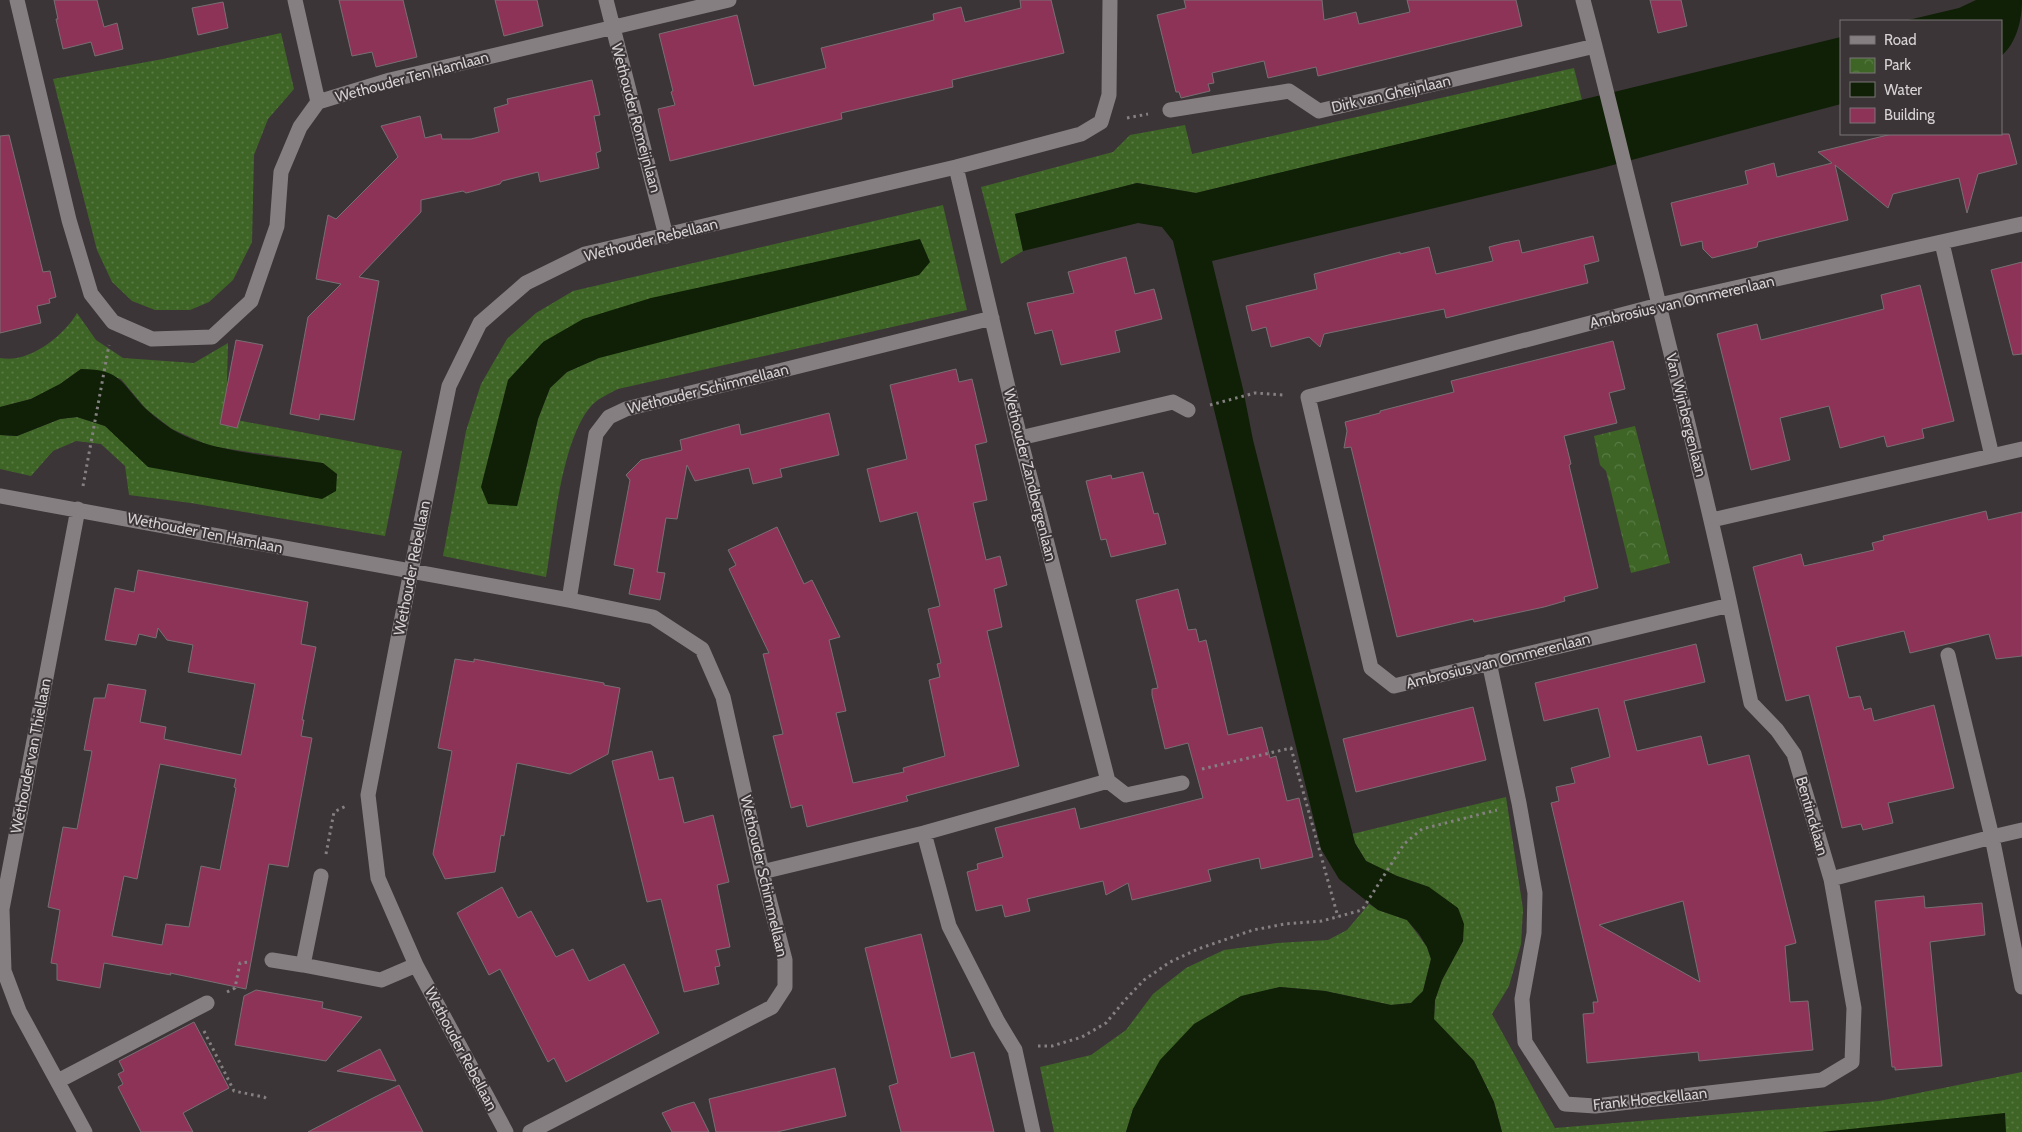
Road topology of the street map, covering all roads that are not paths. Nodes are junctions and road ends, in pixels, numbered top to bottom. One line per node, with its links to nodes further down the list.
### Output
1 (17, 0): 9 (street, Wethouder Ten Hamlaan)
2 (295, 0): 9 (street)
3 (606, 0): 7 (street, Wethouder Romeijnlaan)
4 (729, 0): 7 (street, Wethouder Ten Hamlaan)
5 (1110, 0): 11 (street, Wethouder Rebellaan)
6 (1583, 0): 8 (street, Van Wijnbergenlaan)
7 (612, 28): 9 (street, Wethouder Ten Hamlaan); 13 (street, Wethouder Romeijnlaan)
8 (1595, 46): 10 (street, Dirk van Gheijnlaan); 15 (street, Van Wijnbergenlaan)
9 (318, 102)
10 (1170, 110)
11 (956, 167): 13 (street, Wethouder Rebellaan); 16 (street, Wethouder Zandbergenlaan)
12 (2022, 224): 14 (street, Ambrosius van Ommerenlaan)
13 (666, 236): 24 (street, Wethouder Rebellaan)
14 (1942, 243): 15 (street, Ambrosius van Ommerenlaan); 20 (street)
15 (1659, 305): 23 (street, Van Wijnbergenlaan); 28 (street, Ambrosius van Ommerenlaan)
16 (992, 318): 18 (street, Wethouder Zandbergenlaan); 25 (street, Wethouder Schimmellaan)
17 (1188, 410): 18 (street)
18 (1020, 438): 29 (street, Wethouder Zandbergenlaan)
19 (2022, 449): 20 (street)
20 (1992, 456): 23 (street)
21 (0, 496): 22 (street, Wethouder Ten Hamlaan)
22 (78, 509): 24 (street, Wethouder Ten Hamlaan); 42 (street, Wethouder van Thiellaan)
23 (1712, 520): 26 (street)
24 (410, 571): 25 (street, Wethouder Schimmellaan); 39 (street, Wethouder Rebellaan)
25 (570, 600): 34 (street, Wethouder Schimmellaan)
26 (1730, 605): 28 (street, Ambrosius van Ommerenlaan); 36 (street, Bentincklaan)
27 (1948, 655): 33 (street)
28 (1489, 662): 36 (street, Frank Hoeckellaan)
29 (1108, 782): 30 (street); 32 (street)
30 (1182, 782)
31 (2022, 830): 33 (street)
32 (924, 834): 34 (street); 46 (street)
33 (1992, 837): 36 (street); 40 (street)
34 (762, 872): 45 (street, Wethouder Schimmellaan)
35 (321, 876): 38 (street)
36 (1830, 878)
37 (272, 960): 38 (street)
38 (303, 965): 39 (street)
39 (416, 965): 44 (street, Wethouder Rebellaan)
40 (2022, 987)
41 (200, 1007): 42 (street)
42 (58, 1081): 43 (street, Wethouder van Thiellaan)
43 (85, 1132)
44 (506, 1132)
45 (530, 1132)
46 (1032, 1132)

